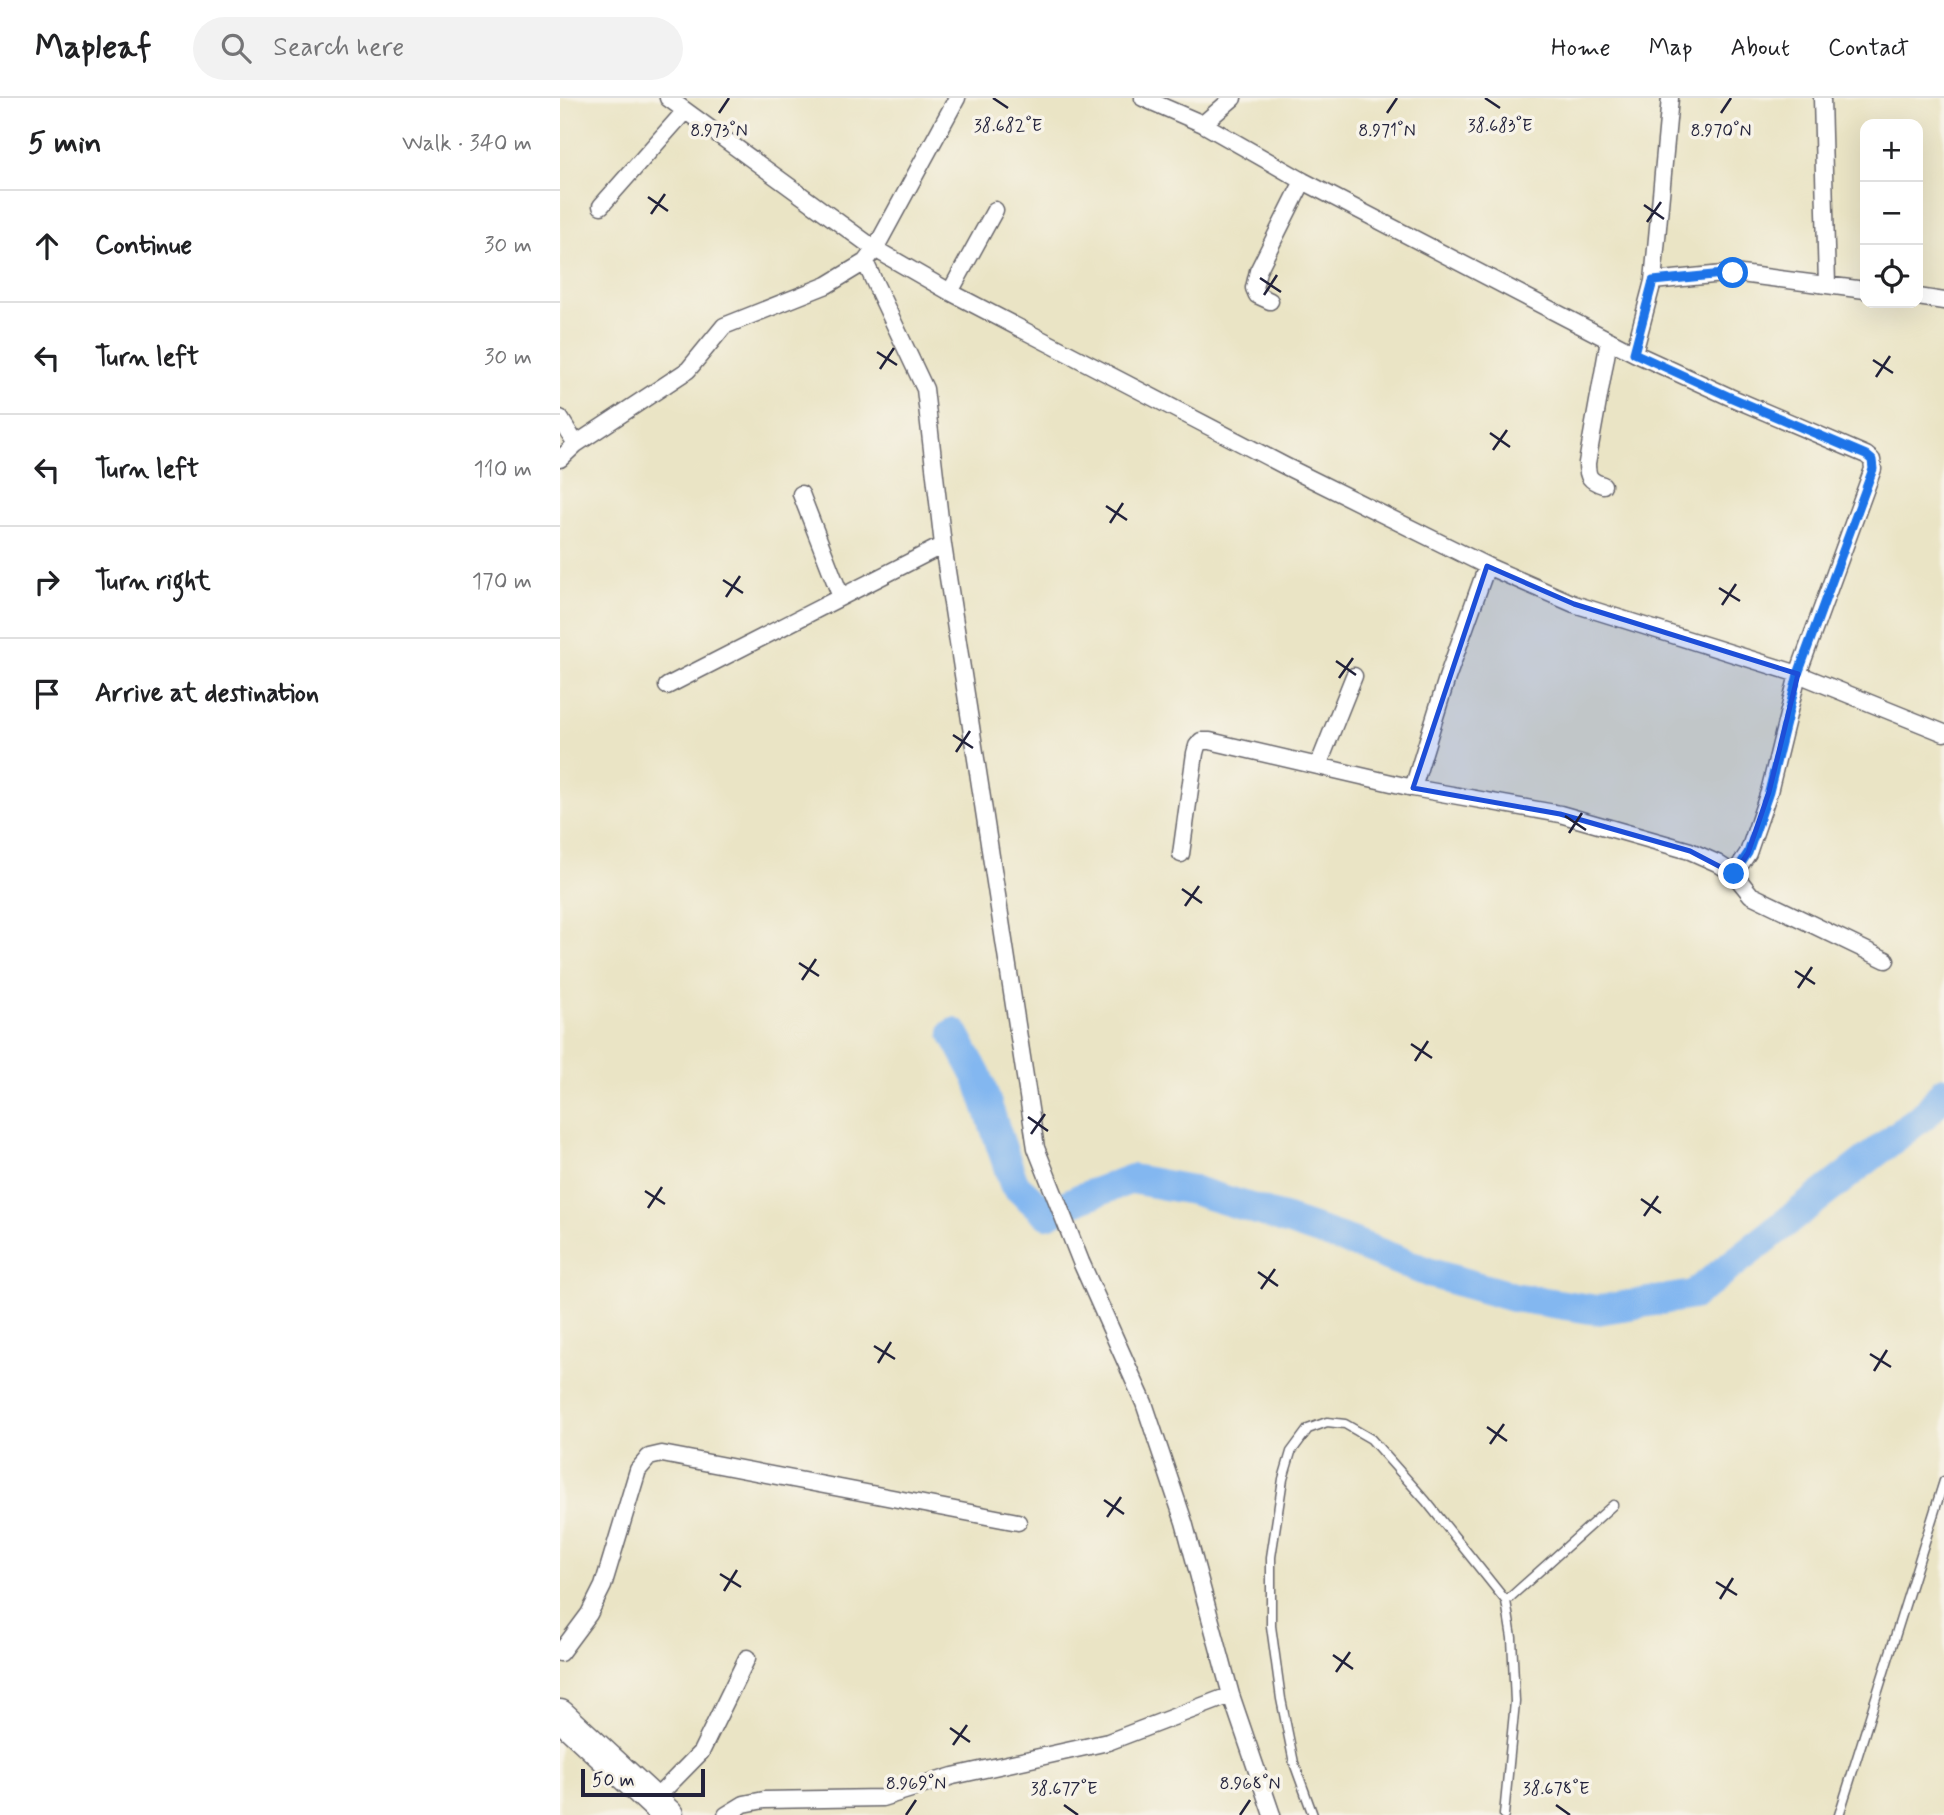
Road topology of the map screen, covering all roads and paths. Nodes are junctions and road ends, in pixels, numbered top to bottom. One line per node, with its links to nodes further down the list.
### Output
1 (668, 98): 7 (street)
2 (957, 98): 12 (street)
3 (1143, 98): 8 (street)
4 (1233, 98): 8 (street)
5 (1822, 98): 14 (street)
6 (1669, 99): 13 (street)
7 (685, 111): 10 (street); 12 (street)
8 (1203, 124): 9 (street)
9 (1303, 181): 19 (street); 20 (street)
10 (601, 206)
11 (995, 210): 16 (street)
12 (870, 256): 16 (street); 23 (street); 27 (street)
13 (1653, 281): 14 (street); 21 (street)
14 (1827, 285): 15 (street)
15 (1860, 289)
16 (950, 292): 28 (street)
17 (1923, 298): 18 (street)
18 (1944, 300)
19 (1270, 301)
20 (1609, 340): 21 (street); 25 (street)
21 (1634, 353): 30 (street)
22 (560, 418): 23 (street)
23 (576, 444): 24 (street)
24 (560, 459)
25 (1603, 485)
26 (801, 494): 29 (street)
27 (943, 545): 29 (street); 45 (street)
28 (1487, 566): 30 (street); 35 (street)
29 (841, 597): 32 (street)
30 (1798, 674): 33 (street); 37 (street)
31 (1354, 676): 34 (street)
32 (667, 686)
33 (1944, 733)
34 (1318, 766): 35 (street); 36 (street)
35 (1413, 788): 37 (street)
36 (1181, 855)
37 (1734, 874): 38 (street)
38 (1886, 960)
39 (1944, 1481): 52 (lane)
40 (1613, 1505): 42 (lane)
41 (1018, 1522): 43 (street)
42 (1506, 1601): 50 (lane); 51 (lane)
43 (560, 1653)
44 (747, 1658): 47 (street)
45 (1231, 1695): 48 (street); 49 (street)
46 (560, 1715): 47 (highway)
47 (660, 1810)
48 (726, 1815)
49 (1272, 1815)
50 (1314, 1815)
51 (1504, 1815)
52 (1841, 1815)

